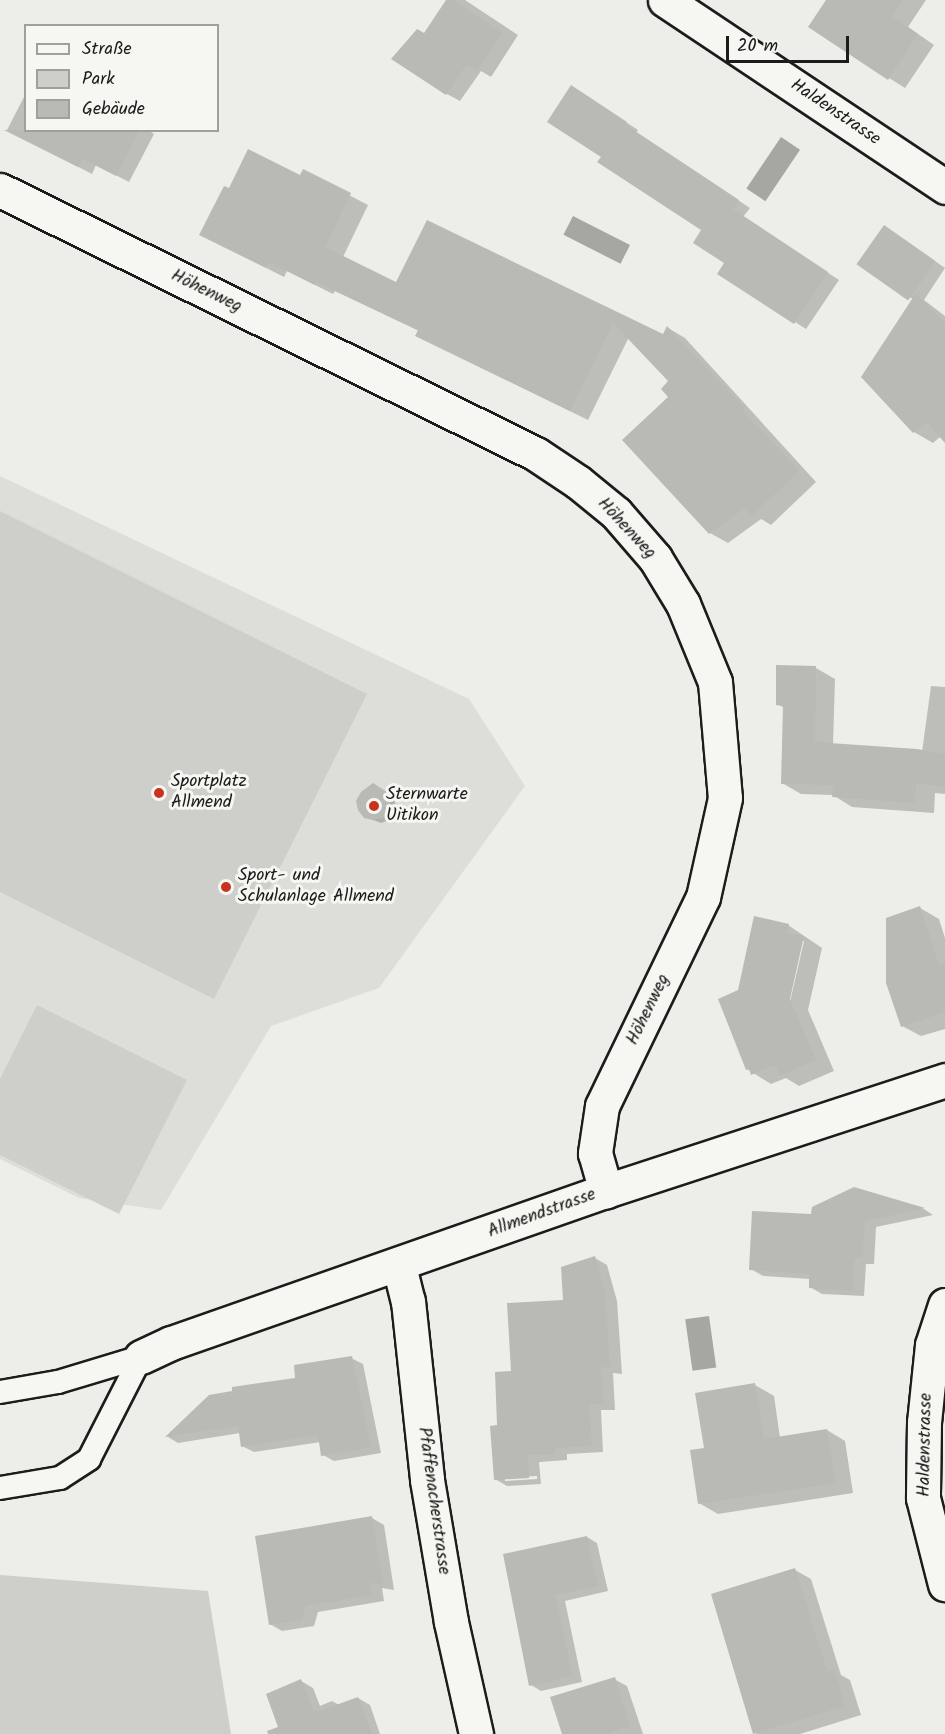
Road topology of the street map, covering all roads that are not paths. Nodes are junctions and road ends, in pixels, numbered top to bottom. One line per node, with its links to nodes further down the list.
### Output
1 (665, 0): 2 (street, Haldenstrasse)
2 (945, 187)
3 (0, 190): 5 (street, Höhenweg)
4 (945, 1080): 5 (street, Allmendstrasse)
5 (606, 1191): 6 (street, Allmendstrasse)
6 (399, 1266): 8 (street, Allmendstrasse); 12 (street, Pfaffenacherstrasse)
7 (945, 1305): 11 (street, Haldenstrasse)
8 (141, 1357): 9 (lane); 10 (lane)
9 (0, 1392)
10 (0, 1488)
11 (945, 1584)
12 (476, 1734)

